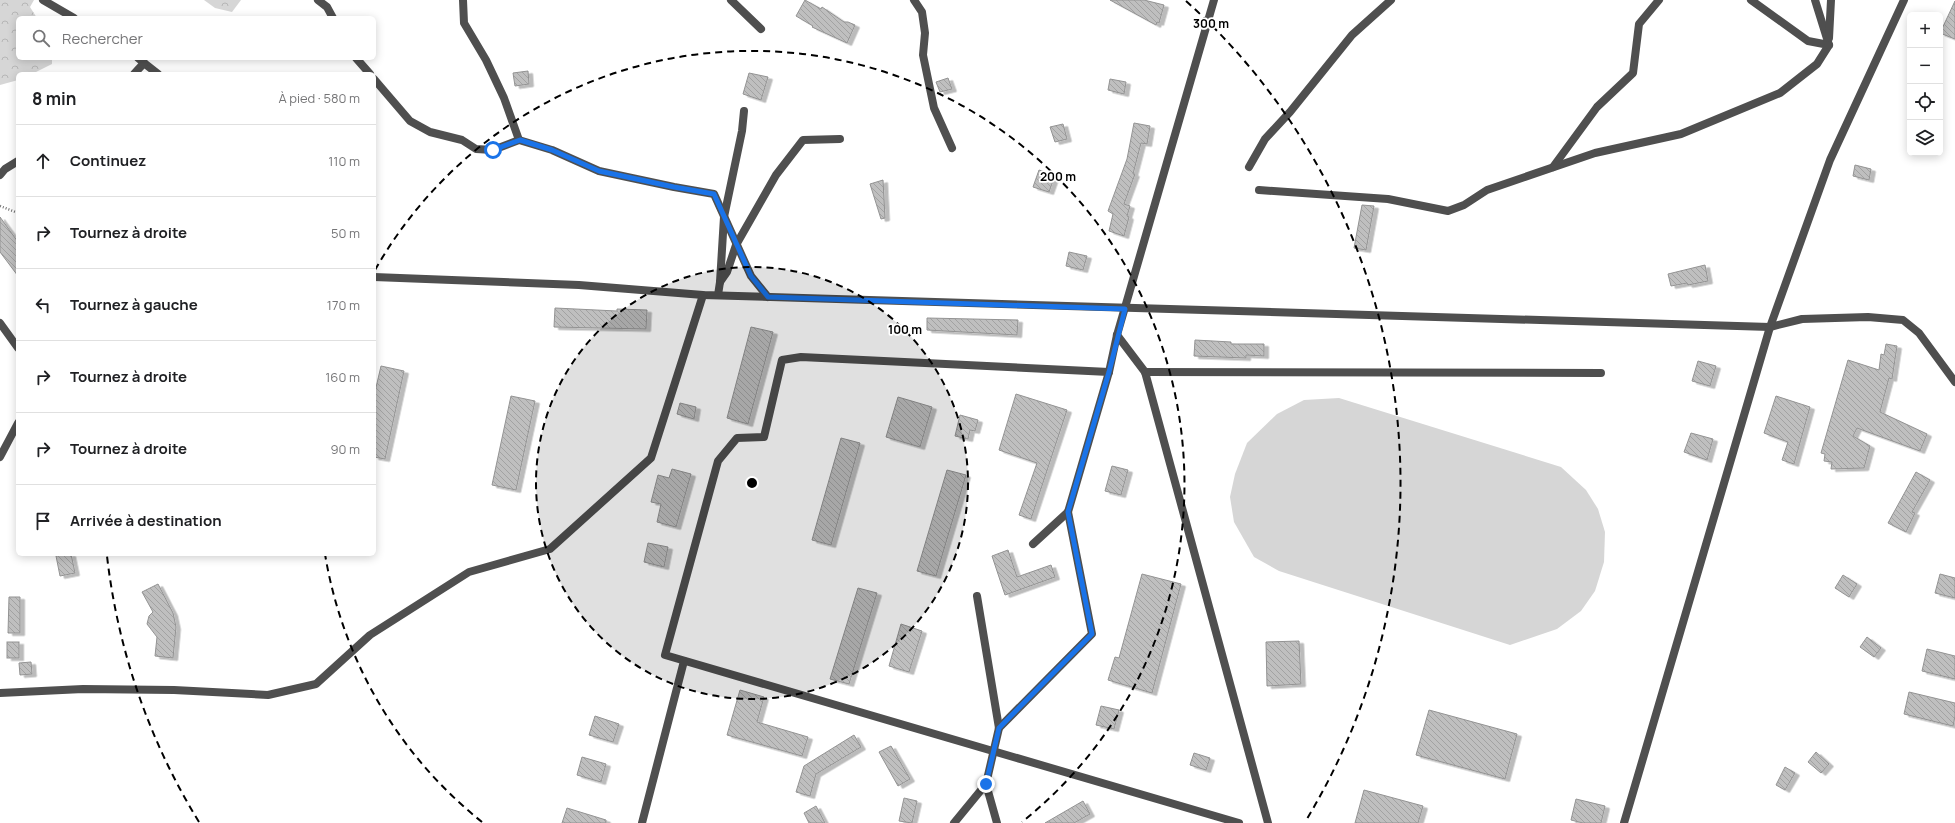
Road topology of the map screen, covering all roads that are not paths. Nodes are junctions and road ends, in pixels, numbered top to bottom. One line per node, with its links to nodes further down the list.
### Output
1 (43, 0): 13 (street)
2 (318, 0): 14 (street)
3 (463, 0): 25 (street)
4 (731, 0): 15 (street)
5 (914, 0): 26 (street)
6 (1214, 0): 39 (street)
7 (1391, 0): 28 (street)
8 (1659, 0): 29 (street)
9 (1750, 0): 16 (street)
10 (1815, 0): 16 (street)
11 (1830, 0): 16 (street)
12 (1904, 0): 41 (street)
13 (71, 16)
14 (332, 16)
15 (761, 29)
16 (1829, 45): 29 (street)
17 (141, 60): 19 (street); 20 (street)
18 (358, 60): 21 (street)
19 (135, 72)
20 (156, 72)
21 (368, 72)
22 (376, 81): 25 (street)
23 (744, 111): 32 (street)
24 (840, 139): 33 (street)
25 (520, 140): 32 (street)
26 (952, 148)
27 (16, 162): 30 (street)
28 (1249, 167)
29 (1553, 167): 31 (street)
30 (0, 175)
31 (1259, 190)
32 (724, 216): 33 (street); 35 (street)
33 (736, 245): 35 (street); 38 (street)
34 (376, 277): 36 (street)
35 (720, 282): 37 (street)
36 (703, 295): 37 (street); 54 (street)
37 (718, 295): 38 (street)
38 (768, 297): 39 (street)
39 (1125, 309): 41 (street); 42 (street)
40 (0, 323): 43 (street)
41 (1770, 328): 47 (street); 63 (street)
42 (1117, 335): 44 (street); 45 (street)
43 (16, 345)
44 (1109, 372): 50 (street); 53 (street)
45 (1145, 372): 46 (street); 62 (street)
46 (1601, 374)
47 (1955, 382)
48 (16, 425): 49 (street)
49 (0, 457)
50 (1068, 512): 51 (street); 55 (street)
51 (1033, 544)
52 (977, 596): 55 (street)
53 (684, 660): 56 (street); 58 (street)
54 (0, 693)
55 (999, 728): 56 (street)
56 (992, 750): 57 (street); 61 (street)
57 (986, 784): 59 (street); 60 (street)
58 (642, 823)
59 (954, 823)
60 (997, 823)
61 (1239, 823)
62 (1268, 823)
63 (1624, 823)

